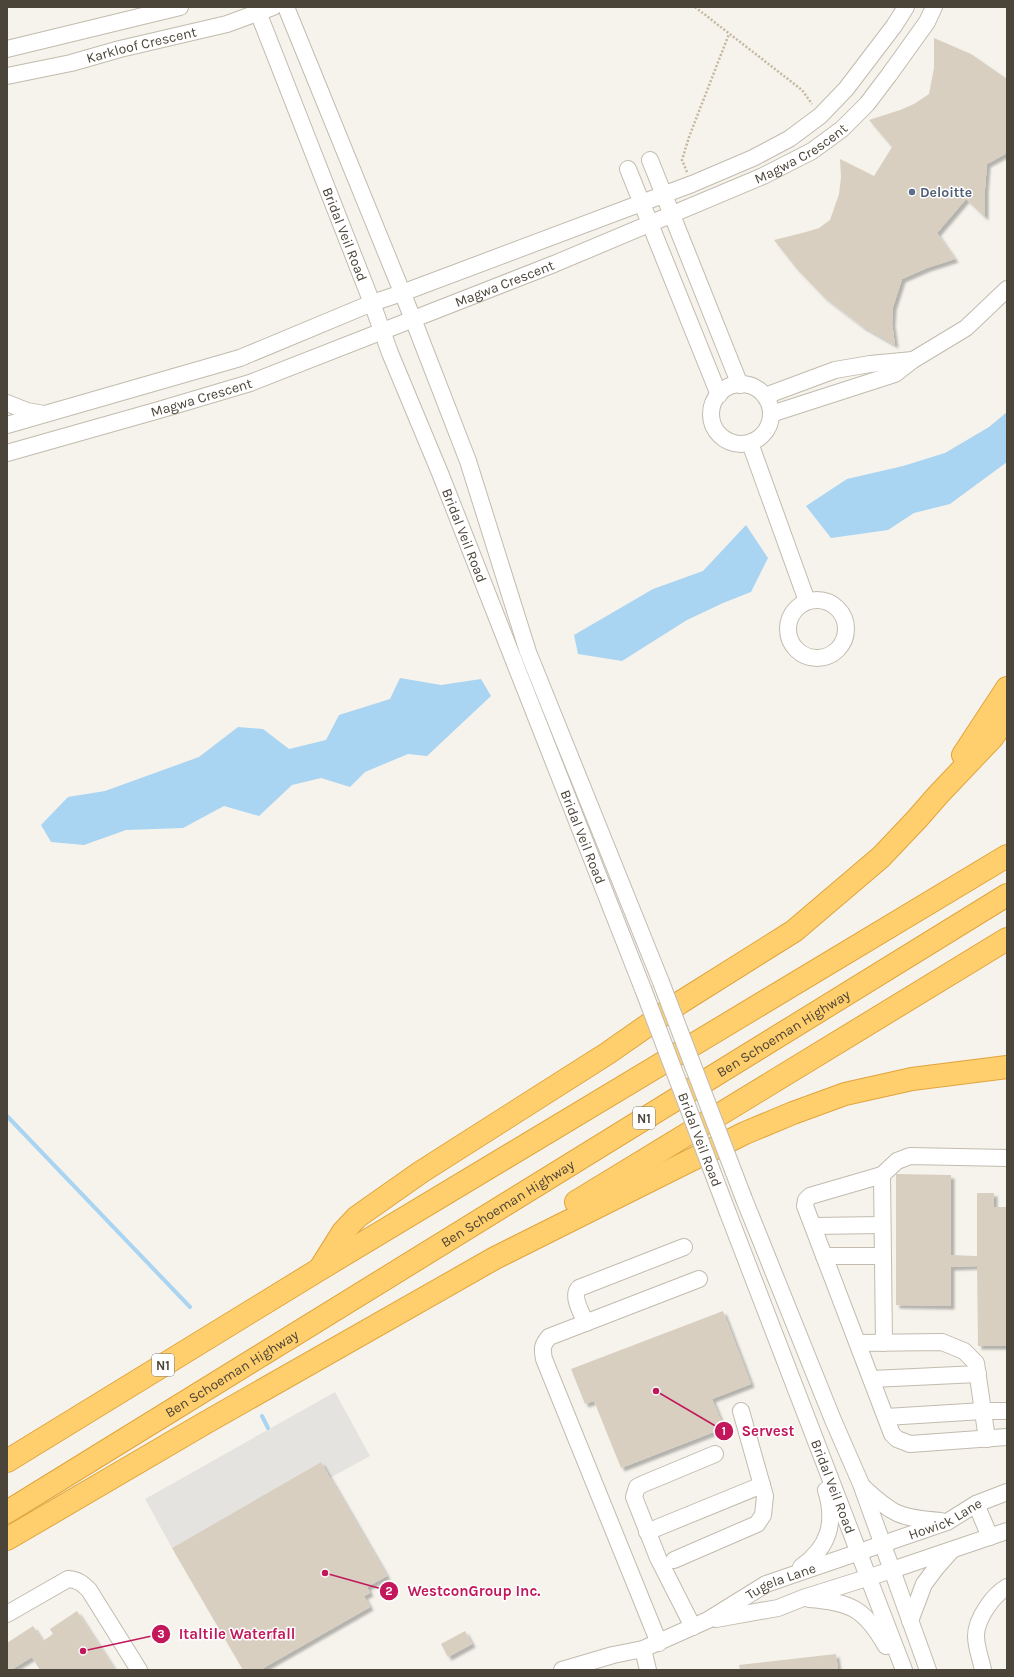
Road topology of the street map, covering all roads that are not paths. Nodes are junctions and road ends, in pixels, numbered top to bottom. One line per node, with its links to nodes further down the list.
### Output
1 (180, 7): 7 (street, Karkloof Crescent)
2 (273, 7): 6 (street, Karkloof Crescent)
3 (286, 7): 16 (street, Bridal Veil Road)
4 (906, 7): 11 (street, Magwa Crescent)
5 (934, 7): 13 (street, Magwa Crescent)
6 (257, 10): 8 (street, Karkloof Crescent); 17 (street, Bridal Veil Road)
7 (7, 49)
8 (7, 76)
9 (650, 160): 11 (street)
10 (628, 169): 12 (street)
11 (664, 194): 12 (street, Magwa Crescent); 13 (street)
12 (642, 202): 14 (street); 16 (street, Magwa Crescent)
13 (672, 214): 14 (street, Magwa Crescent); 21 (street)
14 (650, 223): 18 (street, Magwa Crescent); 22 (street)
15 (1007, 289): 20 (street)
16 (402, 293): 17 (street, Magwa Crescent); 18 (street, Bridal Veil Road)
17 (372, 303): 19 (street, Bridal Veil Road); 26 (street, Magwa Crescent)
18 (413, 319): 19 (street, Magwa Crescent); 62 (street, Bridal Veil Road, bridge)
19 (382, 330): 29 (street, Magwa Crescent); 51 (street, Bridal Veil Road, bridge)
20 (913, 360): 23 (street); 25 (street)
21 (740, 385): 22 (street); 23 (street)
22 (719, 395): 28 (street)
23 (765, 396): 25 (street)
24 (7, 403): 26 (street)
25 (771, 414): 28 (street)
26 (45, 415): 27 (street, Magwa Crescent)
27 (7, 425)
28 (750, 443): 30 (street)
29 (7, 453)
30 (807, 601)
31 (1007, 688): 33 (highway)
32 (1007, 717): 33 (highway)
33 (938, 796): 45 (highway)
34 (1007, 856): 45 (highway, N1)
35 (1007, 895): 66 (highway, Ben Schoeman Highway / N1)
36 (1007, 939): 47 (highway)
37 (1007, 1067): 47 (highway)
38 (1007, 1158): 39 (street)
39 (882, 1175): 40 (street); 41 (street)
40 (882, 1225): 41 (street); 44 (street)
41 (813, 1226): 43 (street)
42 (684, 1247): 48 (street)
43 (824, 1256): 44 (street); 49 (street)
44 (883, 1256): 50 (street)
45 (320, 1269): 61 (highway, N1)
46 (699, 1280): 48 (street)
47 (427, 1295): 71 (highway)
48 (586, 1323): 85 (street)
49 (858, 1343): 50 (street); 53 (street)
50 (884, 1343): 52 (street)
51 (788, 1372): 74 (street, Bridal Veil Road); 77 (street)
52 (978, 1374): 53 (street); 55 (street)
53 (872, 1379): 57 (street)
54 (741, 1411): 63 (street)
55 (983, 1411): 56 (street); 57 (street); 59 (street)
56 (1007, 1411)
57 (886, 1416): 59 (street)
58 (1007, 1437): 59 (street)
59 (987, 1439)
60 (715, 1454): 69 (street)
61 (7, 1462)
62 (861, 1484): 67 (street); 72 (street, Bridal Veil Road)
63 (762, 1485): 69 (street); 75 (street)
64 (1007, 1492): 65 (street, Howick Lane)
65 (976, 1504): 67 (street, Howick Lane); 70 (street)
66 (7, 1512)
67 (947, 1522): 72 (street, Howick Lane)
68 (1007, 1531): 70 (street, Howick Lane)
69 (648, 1532): 84 (street)
70 (990, 1537): 73 (street, Howick Lane)
71 (7, 1539)
72 (882, 1545): 74 (street, Howick Lane); 76 (street, Bridal Veil Road)
73 (954, 1549): 76 (street, Howick Lane); 83 (street)
74 (858, 1552): 77 (street, Tugela Lane); 78 (street, Bridal Veil Road)
75 (674, 1560)
76 (892, 1570): 78 (street, Howick Lane); 83 (street, Bridal Veil Road)
77 (790, 1575): 82 (street, Tugela Lane)
78 (868, 1577): 80 (street, Tugela Lane); 91 (street, Bridal Veil Road)
79 (1007, 1587): 93 (street)
80 (803, 1598): 82 (street, Tugela Lane); 90 (street)
81 (7, 1614): 87 (street)
82 (708, 1620): 84 (street, Tugela Lane)
83 (910, 1621): 92 (street, Bridal Veil Road)
84 (693, 1627): 85 (street, Tugela Lane)
85 (659, 1643): 86 (street, Tugela Lane)
86 (644, 1649): 88 (street, Tugela Lane); 89 (street)
87 (139, 1670)
88 (562, 1670)
89 (648, 1670)
90 (900, 1670)
91 (904, 1670)
92 (928, 1670)
93 (983, 1670)

